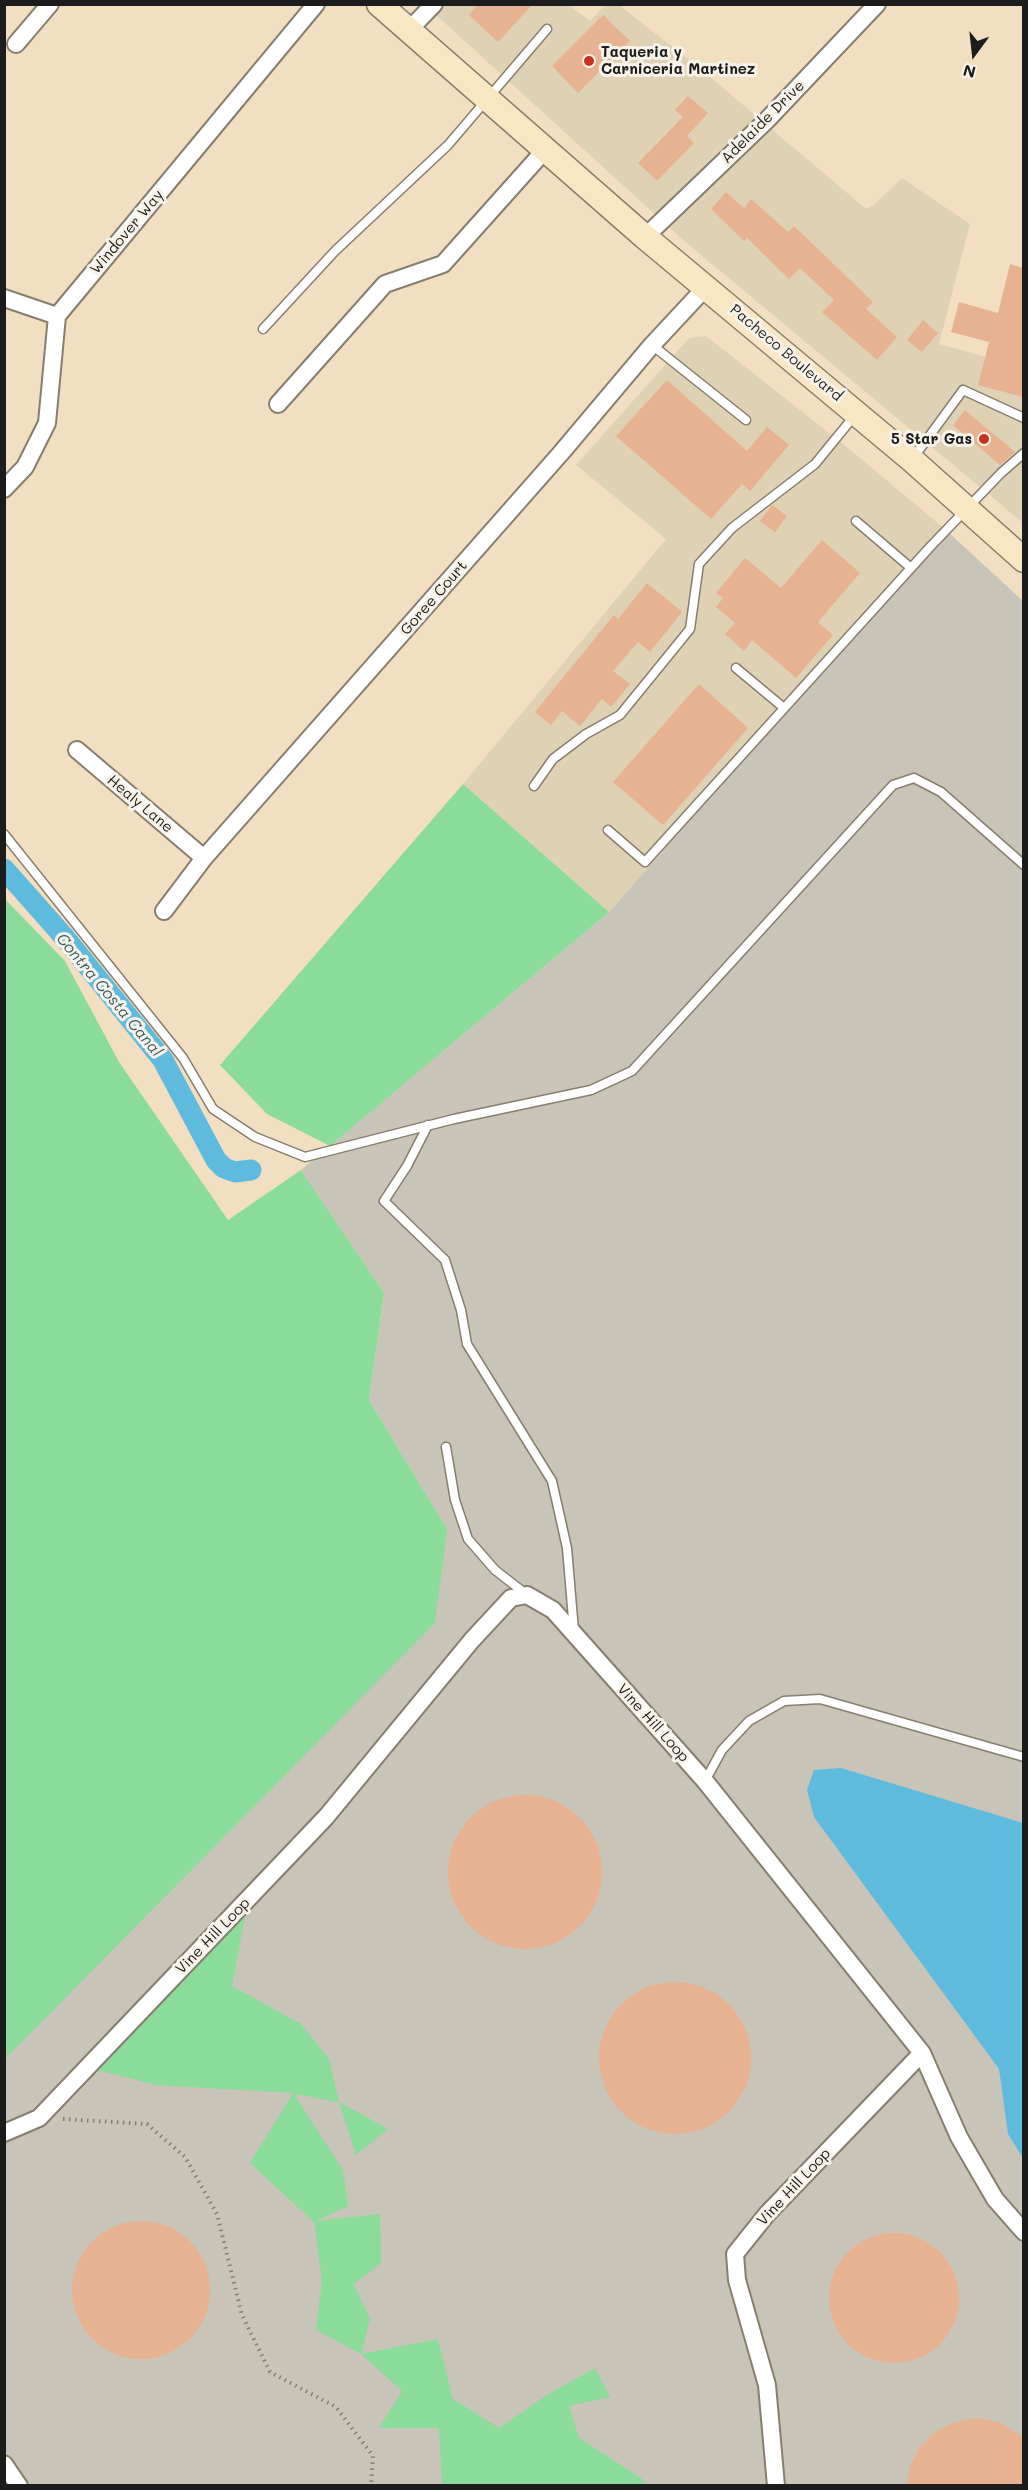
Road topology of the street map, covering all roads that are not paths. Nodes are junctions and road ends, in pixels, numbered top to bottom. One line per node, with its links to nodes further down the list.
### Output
1 (50, 4): 8 (street)
2 (316, 4): 14 (street, Windover Way)
3 (379, 4): 7 (main road, Pacheco Boulevard)
4 (434, 4): 7 (street)
5 (876, 4): 11 (street, Adelaide Drive)
6 (547, 29): 9 (lane)
7 (409, 30): 9 (main road, Pacheco Boulevard)
8 (16, 44)
9 (488, 99): 10 (main road, Pacheco Boulevard); 15 (lane)
10 (545, 150): 11 (main road, Pacheco Boulevard); 17 (street)
11 (645, 237): 12 (main road, Pacheco Boulevard)
12 (706, 287): 16 (street, Goree Court); 18 (main road, Pacheco Boulevard)
13 (4, 298): 14 (street)
14 (57, 316): 23 (street)
15 (264, 329)
16 (652, 345): 20 (lane); 34 (street, Goree Court)
17 (278, 404)
18 (857, 412): 22 (main road, Pacheco Boulevard); 31 (lane)
19 (1023, 418): 22 (lane)
20 (747, 420)
21 (1023, 453): 24 (lane)
22 (912, 460): 24 (main road, Pacheco Boulevard)
23 (4, 489)
24 (968, 509): 26 (main road, Pacheco Boulevard); 27 (lane)
25 (856, 520): 27 (lane)
26 (1023, 560)
27 (911, 568): 29 (lane)
28 (736, 668): 29 (lane)
29 (784, 708): 32 (lane)
30 (77, 750): 34 (street, Healy Lane)
31 (534, 786)
32 (608, 830)
33 (4, 834): 37 (lane)
34 (204, 858): 36 (street, Goree Court)
35 (1023, 865): 37 (lane)
36 (164, 911)
37 (428, 1125): 40 (lane)
38 (446, 1447): 39 (lane)
39 (527, 1595): 40 (street, Vine Hill Loop); 44 (street, Vine Hill Loop)
40 (574, 1634): 42 (street, Vine Hill Loop)
41 (1023, 1757): 42 (lane)
42 (705, 1781): 43 (street, Vine Hill Loop)
43 (922, 2053): 45 (street); 48 (street, Vine Hill Loop)
44 (4, 2133)
45 (1023, 2232)
46 (4, 2464): 47 (street)
47 (19, 2486)
48 (776, 2486)

